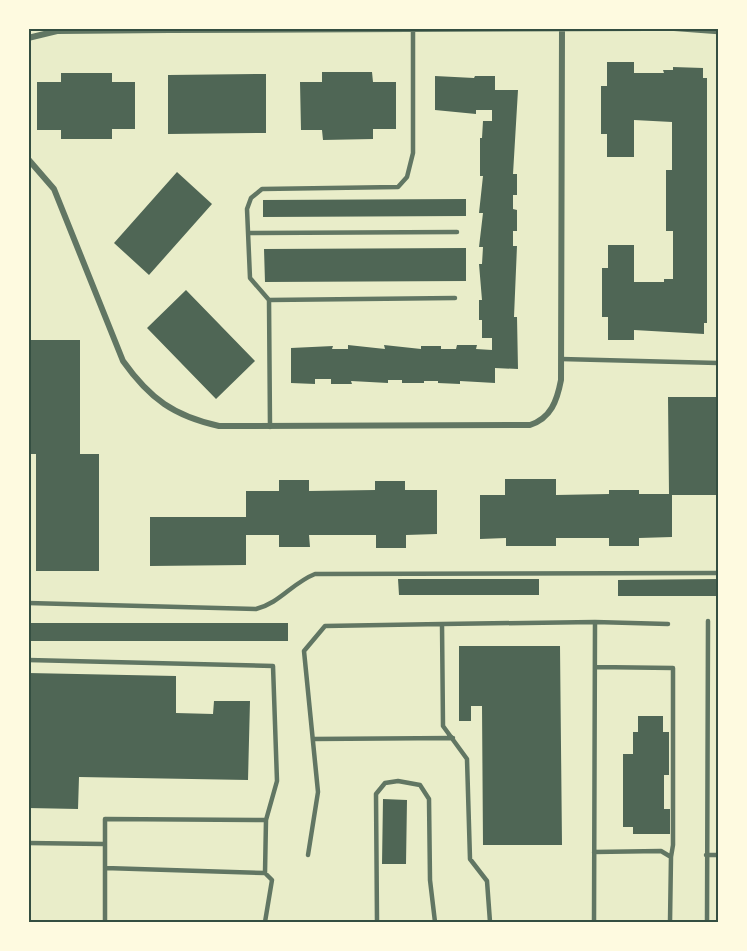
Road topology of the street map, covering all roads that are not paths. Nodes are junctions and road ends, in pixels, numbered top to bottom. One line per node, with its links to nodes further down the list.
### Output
1 (649, 28): 5 (street)
2 (664, 28): 6 (lane)
3 (169, 29): 4 (street); 7 (street)
4 (413, 29): 5 (street); 10 (lane)
5 (562, 30): 13 (street)
6 (718, 32)
7 (28, 38)
8 (28, 159): 15 (street)
9 (457, 232): 10 (lane)
10 (248, 233): 12 (lane)
11 (455, 298): 12 (lane)
12 (269, 300): 15 (lane)
13 (561, 360): 14 (lane); 15 (street)
14 (718, 363)
15 (270, 427)
16 (718, 573): 17 (lane)
17 (28, 603)
18 (708, 621): 31 (lane)
19 (595, 622): 20 (lane); 21 (lane); 23 (lane)
20 (442, 624): 24 (lane); 25 (lane)
21 (668, 624)
22 (28, 660): 26 (lane)
23 (595, 667): 29 (lane); 33 (lane)
24 (453, 738): 25 (lane); 40 (lane)
25 (313, 739): 30 (lane)
26 (266, 820): 28 (lane); 35 (lane)
27 (28, 843): 28 (lane)
28 (104, 844): 34 (lane)
29 (594, 852): 33 (lane); 41 (lane)
30 (308, 855)
31 (706, 855): 32 (lane); 43 (lane)
32 (718, 855)
33 (670, 857): 42 (lane)
34 (105, 868): 35 (lane); 36 (lane)
35 (265, 873): 37 (lane)
36 (105, 922)
37 (265, 922)
38 (377, 922): 39 (lane)
39 (435, 922)
40 (490, 922)
41 (594, 922)
42 (670, 922)
43 (706, 922)

